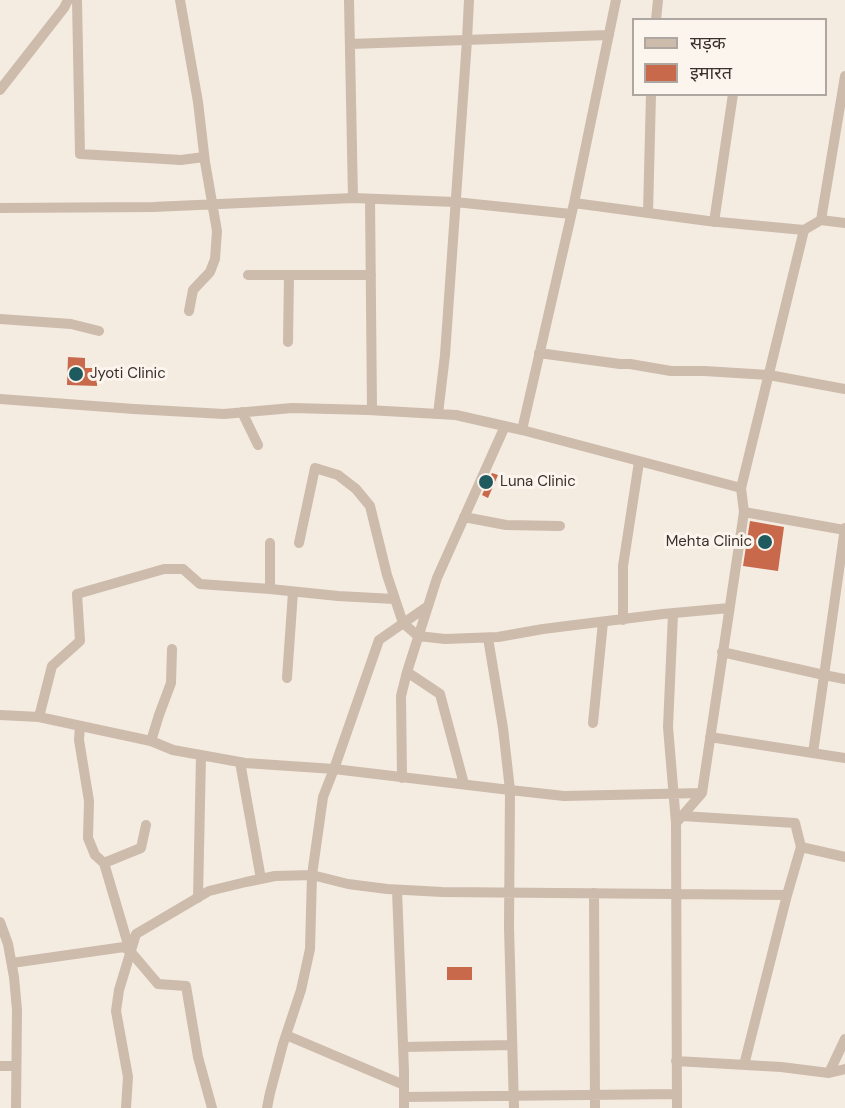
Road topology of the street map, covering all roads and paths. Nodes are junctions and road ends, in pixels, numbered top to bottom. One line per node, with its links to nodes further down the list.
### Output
1 (68, 0): 13 (street)
2 (77, 0): 17 (street)
3 (180, 0): 17 (street)
4 (349, 0): 11 (street)
5 (469, 0): 10 (street)
6 (616, 0): 9 (street)
7 (658, 0): 8 (street)
8 (656, 18)
9 (609, 35): 10 (street); 23 (street)
10 (468, 40): 11 (street); 20 (street)
11 (350, 44): 18 (street)
12 (845, 76): 16 (street)
13 (0, 90)
14 (651, 96): 24 (street)
15 (733, 96): 26 (street)
16 (840, 130): 25 (street)
17 (204, 158): 21 (street)
18 (353, 198): 19 (street); 21 (street)
19 (370, 198): 20 (street); 31 (street)
20 (455, 202): 23 (street); 42 (street)
21 (211, 204): 22 (street); 32 (street)
22 (0, 208)
23 (572, 208): 24 (street); 36 (street)
24 (648, 213): 26 (street)
25 (821, 220): 27 (street); 28 (street)
26 (714, 222): 28 (street)
27 (845, 223)
28 (804, 230): 37 (street)
29 (248, 275): 30 (street)
30 (289, 275): 31 (street); 35 (street)
31 (371, 275): 40 (street)
32 (189, 311)
33 (0, 320): 34 (street)
34 (99, 331)
35 (288, 342)
36 (539, 354): 37 (street); 44 (street)
37 (769, 375): 38 (street); 47 (street)
38 (845, 389)
39 (0, 399): 41 (street)
40 (372, 410): 41 (street); 42 (street)
41 (242, 412): 45 (street)
42 (438, 414): 43 (street)
43 (505, 426): 44 (street); 49 (street)
44 (522, 430): 46 (street)
45 (258, 445)
46 (639, 462): 47 (street); 60 (street)
47 (741, 488): 48 (street)
48 (744, 512): 51 (street); 58 (street)
49 (464, 517): 50 (street); 57 (street)
50 (560, 526)
51 (845, 530): 68 (street)
52 (270, 543): 54 (street)
53 (299, 543): 56 (street)
54 (270, 589): 55 (street); 72 (street)
55 (293, 592): 56 (street); 69 (street)
56 (394, 599): 62 (street)
57 (428, 606): 62 (street); 63 (street)
58 (729, 608): 59 (street); 66 (street)
59 (673, 614): 60 (street); 86 (street)
60 (623, 620): 61 (street)
61 (603, 622): 64 (street); 73 (street)
62 (403, 623): 63 (street); 81 (street)
63 (418, 636): 64 (street); 67 (street)
64 (488, 638): 84 (street)
65 (172, 649): 76 (street)
66 (722, 652): 68 (street); 75 (street)
67 (406, 672): 82 (street); 83 (street)
68 (824, 675): 70 (street); 77 (street)
69 (287, 678)
70 (845, 678)
71 (0, 715): 72 (street)
72 (39, 717): 74 (street)
73 (593, 723)
74 (80, 726): 76 (street); 91 (street)
75 (710, 737): 77 (street); 85 (street)
76 (152, 741): 78 (street)
77 (813, 753): 79 (street)
78 (201, 756): 80 (street); 99 (street)
79 (845, 758)
80 (240, 762): 81 (street); 93 (street)
81 (334, 769): 82 (street); 92 (street)
82 (402, 777): 83 (street)
83 (464, 784): 84 (street)
84 (510, 790): 86 (street); 95 (street)
85 (702, 793): 86 (street); 87 (street)
86 (672, 794): 87 (street)
87 (679, 819): 89 (street); 97 (street)
88 (146, 825): 91 (street)
89 (801, 847): 90 (street); 98 (street)
90 (845, 857)
91 (104, 863): 101 (street)
92 (312, 875): 93 (street); 94 (street); 103 (street)
93 (261, 879): 99 (street)
94 (397, 890): 95 (street); 106 (street)
95 (509, 893): 96 (street); 105 (street)
96 (594, 893): 97 (street); 115 (street)
97 (675, 893): 98 (street); 107 (street)
98 (787, 895): 108 (street)
99 (198, 898): 101 (street)
100 (0, 922): 102 (street)
101 (130, 951): 102 (street); 119 (street); 120 (street)
102 (12, 963): 110 (street)
103 (286, 1035): 113 (street); 121 (street)
104 (845, 1039): 112 (street)
105 (512, 1045): 106 (street); 116 (street)
106 (403, 1047): 113 (street)
107 (676, 1061): 108 (street); 114 (street)
108 (744, 1065): 112 (street)
109 (0, 1066): 110 (street)
110 (16, 1066): 118 (street)
111 (845, 1069): 112 (street)
112 (829, 1073)
113 (404, 1085): 117 (street)
114 (677, 1094): 115 (street); 124 (street)
115 (595, 1095): 116 (street); 123 (street)
116 (513, 1096): 117 (street); 122 (street)
117 (404, 1103)
118 (16, 1108)
119 (126, 1108)
120 (212, 1108)
121 (267, 1108)
122 (514, 1108)
123 (596, 1108)
124 (677, 1108)

